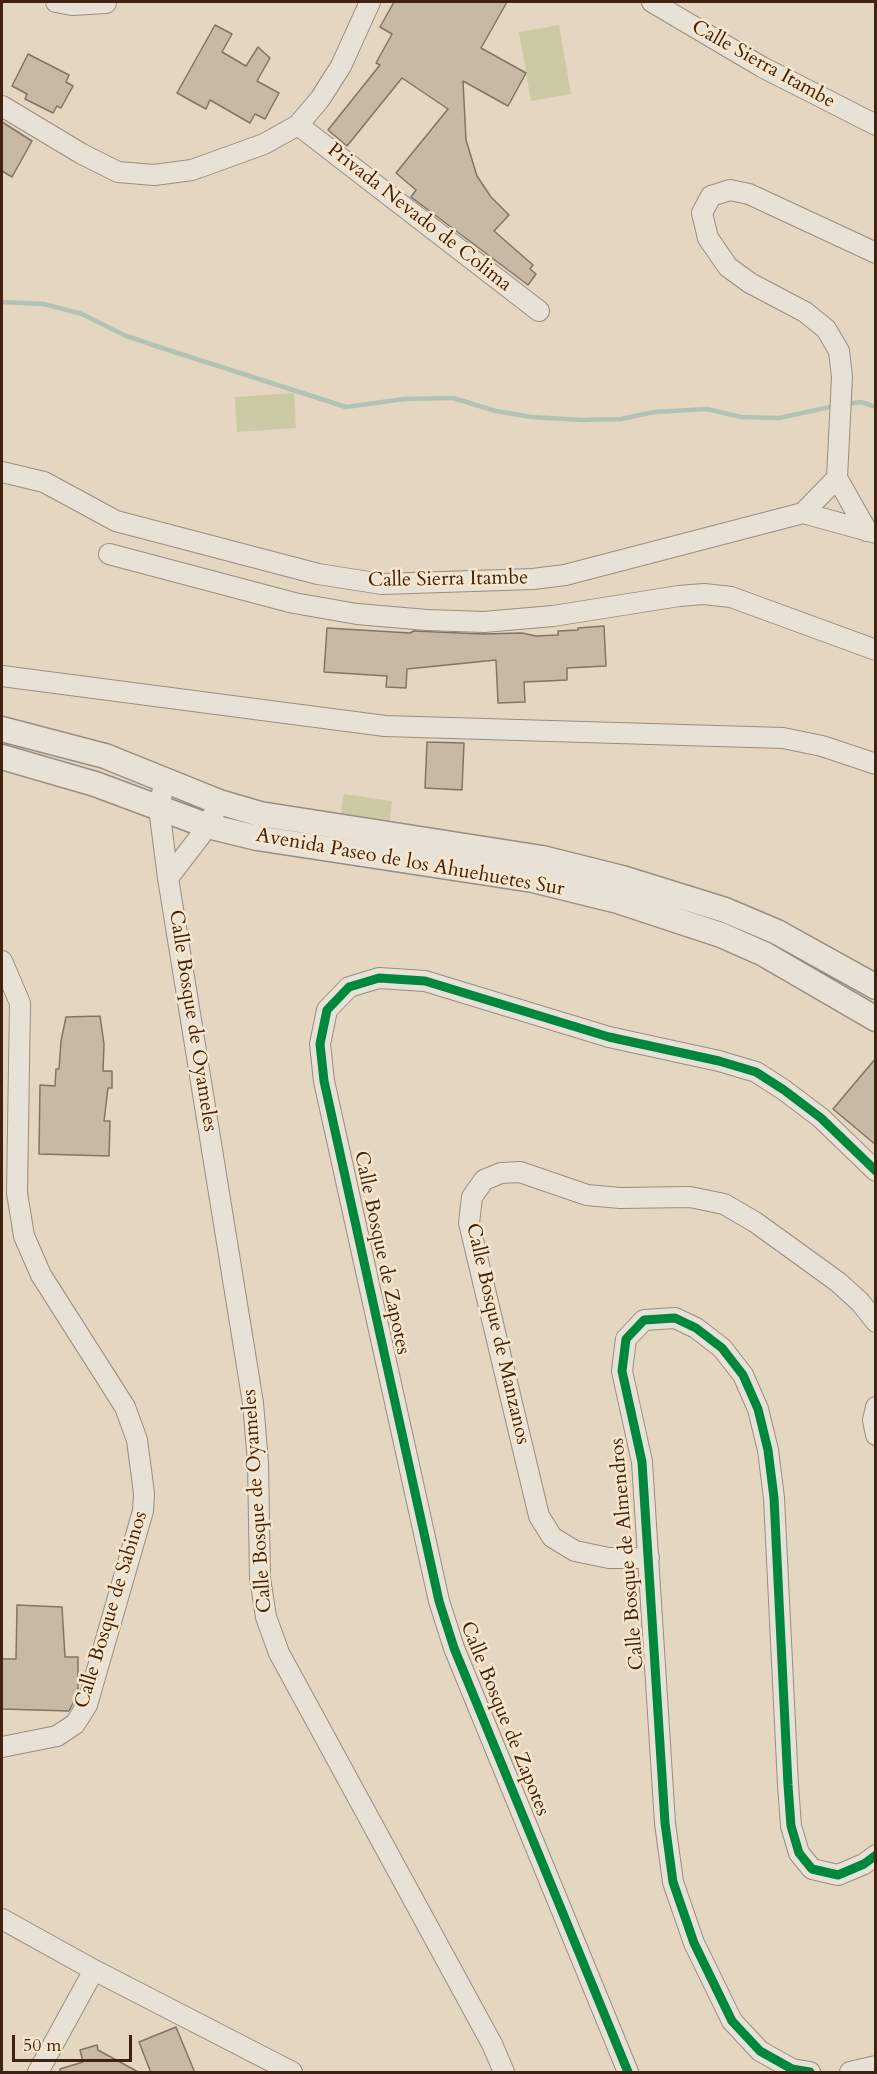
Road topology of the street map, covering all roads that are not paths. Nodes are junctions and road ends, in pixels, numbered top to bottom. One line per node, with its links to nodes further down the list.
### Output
1 (56, 2): 4 (street)
2 (370, 2): 6 (street)
3 (652, 2): 7 (street, Calle Sierra Itambe)
4 (106, 3)
5 (2, 106): 6 (street)
6 (298, 125): 9 (street, Privada Nevado de Colima)
7 (876, 125)
8 (876, 253): 11 (street)
9 (539, 311)
10 (2, 472): 12 (street, Calle Sierra Itambe)
11 (837, 478): 12 (street); 13 (street)
12 (803, 513): 13 (street)
13 (872, 532)
14 (109, 554): 15 (street)
15 (876, 650)
16 (2, 676): 19 (street)
17 (2, 729): 20 (street, Avenida Paseo de los Ahuehuetes Sur)
18 (2, 757): 22 (street, Avenida Paseo de los Ahuehuetes Sur)
19 (876, 764)
20 (165, 779): 21 (street, Avenida Paseo de los Ahuehuetes Sur); 22 (street, Calle Bosque de Oyameles)
21 (219, 802): 23 (street); 26 (street, Avenida Paseo de los Ahuehuetes Sur)
22 (159, 808): 23 (street, Avenida Paseo de los Ahuehuetes Sur); 24 (street, Calle Bosque de Oyameles)
23 (208, 826): 24 (street); 27 (street, Avenida Paseo de los Ahuehuetes Sur)
24 (168, 878): 40 (street, Calle Bosque de Oyameles)
25 (2, 961): 33 (street, Calle Bosque de Sabinos)
26 (876, 987)
27 (876, 1019)
28 (876, 1171): 41 (street, Calle Bosque de Zapotes)
29 (876, 1322): 32 (street, Calle Bosque de Manzanos)
30 (876, 1407): 31 (street)
31 (876, 1435)
32 (649, 1558): 34 (street, Calle Bosque de Almendros); 42 (street, Calle Bosque de Almendros)
33 (6, 1743)
34 (876, 1855)
35 (2, 1919): 36 (street)
36 (94, 1970): 38 (street); 39 (street)
37 (876, 2066): 43 (street)
38 (38, 2073)
39 (292, 2073)
40 (504, 2073)
41 (628, 2073)
42 (810, 2073)
43 (850, 2073)

